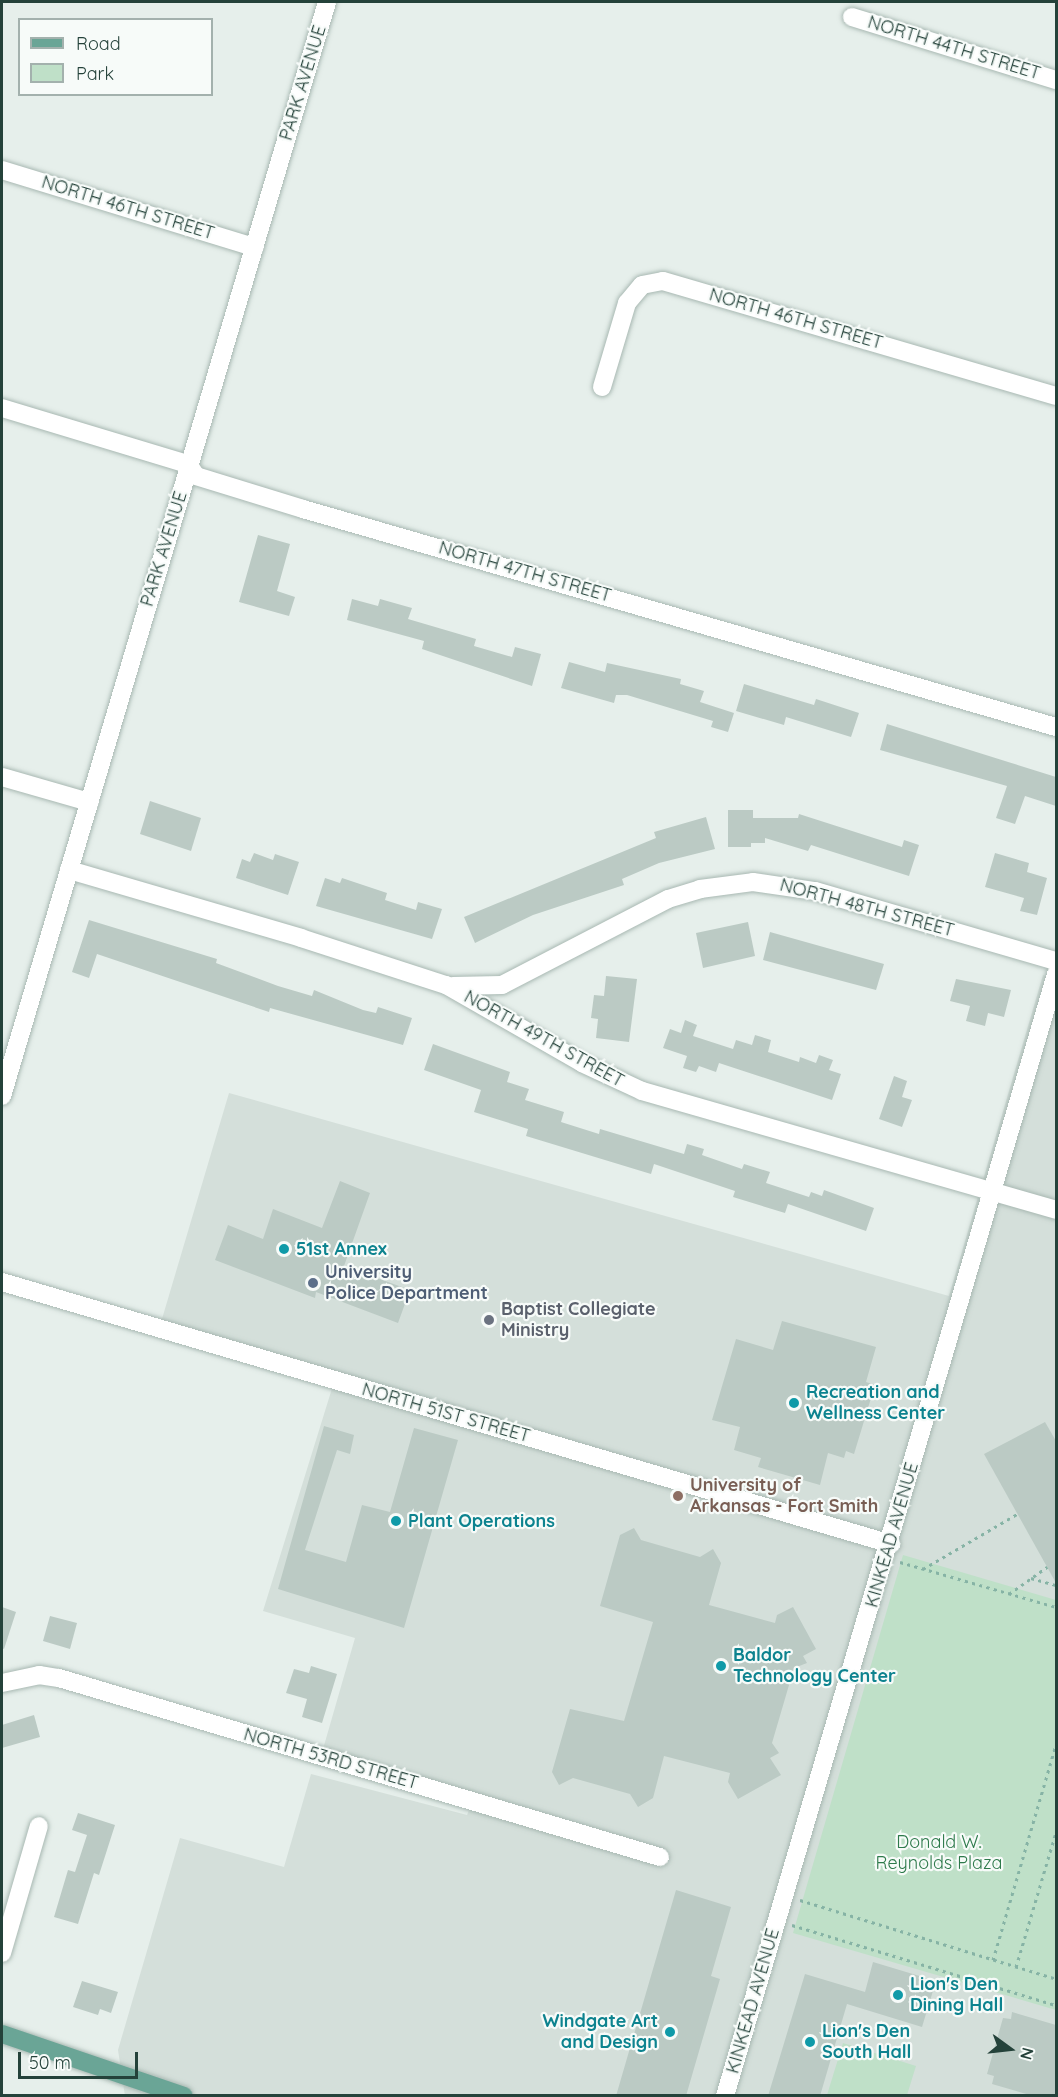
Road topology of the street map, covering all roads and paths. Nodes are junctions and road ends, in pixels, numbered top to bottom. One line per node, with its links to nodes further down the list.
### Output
1 (327, 2): 5 (street, PARK AVENUE)
2 (852, 16): 3 (street, NORTH 44TH STREET)
3 (1056, 80)
4 (2, 170): 5 (street, NORTH 46TH STREET)
5 (254, 247): 9 (street, PARK AVENUE)
6 (602, 387): 7 (street, NORTH 46TH STREET)
7 (1056, 396)
8 (2, 408): 9 (street, NORTH 47TH STREET)
9 (188, 469): 10 (street, NORTH 47TH STREET); 12 (street, PARK AVENUE)
10 (1056, 727)
11 (2, 777): 12 (street)
12 (89, 802): 13 (street, PARK AVENUE)
13 (69, 870): 16 (street, NORTH 49TH STREET); 17 (street, PARK AVENUE)
14 (1056, 961): 16 (street, NORTH 48TH STREET)
15 (1056, 974): 18 (street, KINKEAD AVENUE)
16 (446, 985): 18 (street, NORTH 49TH STREET)
17 (2, 1096)
18 (994, 1192): 19 (street, NORTH 49TH STREET); 22 (street, KINKEAD AVENUE)
19 (1056, 1210)
20 (2, 1282): 22 (street, NORTH 51ST STREET)
21 (1017, 1514): 25 (path)
22 (891, 1544): 35 (street, KINKEAD AVENUE)
23 (898, 1561): 25 (path)
24 (1047, 1567): 26 (path)
25 (923, 1569): 28 (path)
26 (1031, 1578): 27 (path); 28 (path)
27 (1056, 1585)
28 (1009, 1594): 29 (path)
29 (1056, 1607)
30 (2, 1683): 34 (street, NORTH 53RD STREET)
31 (1056, 1745): 38 (path)
32 (39, 1826): 37 (street)
33 (1056, 1832): 39 (path)
34 (660, 1857)
35 (784, 1895): 38 (path); 44 (street, KINKEAD AVENUE)
36 (792, 1925): 41 (path)
37 (2, 1953)
38 (993, 1960): 39 (path)
39 (1016, 1967): 40 (path)
40 (1056, 1979)
41 (1056, 2005)
42 (2, 2034): 43 (main road)
43 (184, 2096)
44 (725, 2096)

